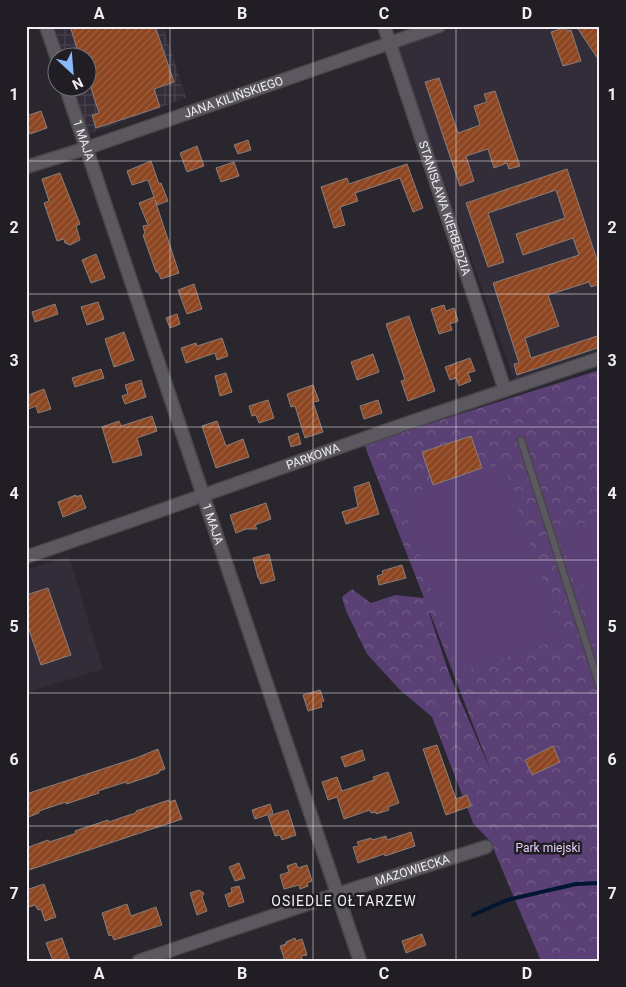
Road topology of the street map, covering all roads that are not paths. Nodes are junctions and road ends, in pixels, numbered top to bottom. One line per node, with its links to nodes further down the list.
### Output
1 (46, 26): 5 (street)
2 (384, 26): 4 (street, STANISŁAWA KIERBEDZIA)
3 (439, 26): 4 (street, JANA KILIŃSKIEGO)
4 (390, 43): 7 (street, JANA KILIŃSKIEGO); 10 (street, STANISŁAWA KIERBEDZIA)
5 (54, 48)
6 (70, 98): 7 (street, 1 MAJA)
7 (87, 148): 8 (street, JANA KILIŃSKIEGO); 12 (street, 1 MAJA)
8 (26, 167)
9 (600, 358): 10 (street, PARKOWA)
10 (505, 390): 12 (street, PARKOWA)
11 (521, 440): 14 (lane)
12 (203, 496): 13 (street, PARKOWA); 16 (street, 1 MAJA)
13 (26, 557)
14 (600, 688)
15 (486, 847): 16 (street, MAZOWIECKA)
16 (337, 894): 17 (street, MAZOWIECKA); 18 (street, 1 MAJA)
17 (139, 961)
18 (360, 961)

